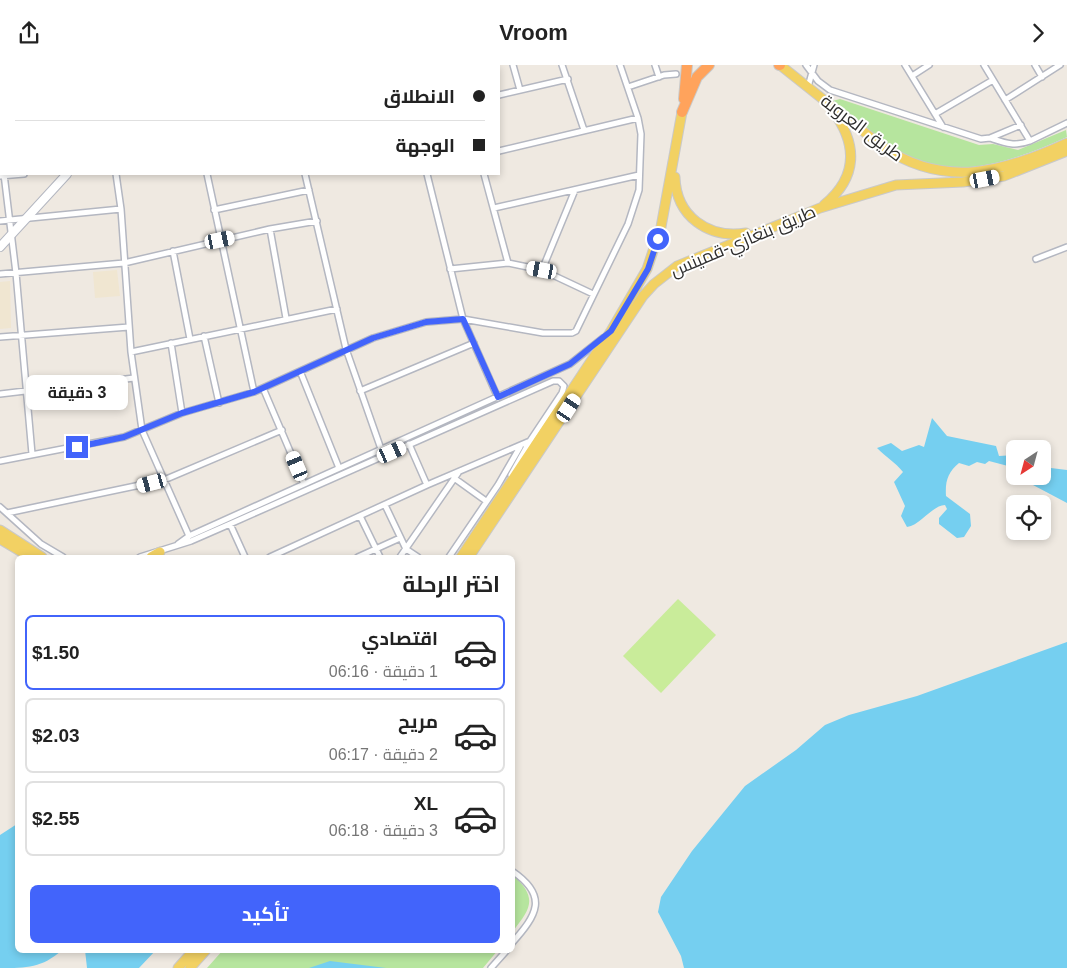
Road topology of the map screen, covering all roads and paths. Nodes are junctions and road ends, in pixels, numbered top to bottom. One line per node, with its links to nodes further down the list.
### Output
1 (513, 65): 24 (street)
2 (562, 65): 20 (street)
3 (620, 65): 22 (street)
4 (655, 65): 18 (street)
5 (687, 65): 28 (highway)
6 (709, 65): 28 (highway)
7 (779, 65): 23 (main road, طريق العروبة)
8 (806, 65): 15 (street)
9 (814, 65): 15 (street)
10 (905, 65): 17 (street)
11 (929, 65): 17 (street)
12 (984, 65): 21 (street)
13 (1035, 65): 19 (street)
14 (1060, 65): 19 (street)
15 (812, 73): 23 (street); 33 (street)
16 (676, 74): 18 (street)
17 (912, 76): 29 (street)
18 (659, 77): 22 (street)
19 (1042, 77): 26 (street)
20 (568, 79): 24 (street); 34 (street)
21 (993, 80): 26 (street); 29 (street)
22 (628, 87): 30 (street)
23 (808, 88): 27 (main road, طريق العروبة)
24 (520, 90): 25 (street)
25 (500, 95)
26 (1005, 100): 32 (street)
27 (827, 103): 37 (main road, طريق العروبة); 52 (main road)
28 (682, 112): 40 (main road)
29 (935, 114): 33 (street)
30 (638, 118): 34 (street); 48 (street)
31 (1067, 123): 36 (street)
32 (1020, 125): 35 (street); 36 (street)
33 (943, 128): 35 (street)
34 (584, 130): 38 (street)
35 (990, 138): 36 (street)
36 (1030, 141)
37 (1067, 143)
38 (500, 151)
39 (1067, 151): 52 (main road, طريق بنغازي-قمينس)
40 (674, 164): 60 (main road); 79 (main road)
41 (2, 175): 56 (street)
42 (66, 175): 55 (street)
43 (116, 175): 53 (street)
44 (207, 175): 54 (street)
45 (305, 175): 50 (street)
46 (427, 175): 69 (street)
47 (484, 175): 51 (street)
48 (639, 175): 49 (street); 73 (street)
49 (575, 189): 51 (street); 70 (street)
50 (309, 190): 54 (street); 58 (street)
51 (494, 208): 68 (street)
52 (820, 208): 60 (main road, طريق بنغازي-قمينس)
53 (121, 209): 55 (street); 67 (street)
54 (214, 209): 62 (street)
55 (26, 219): 56 (street); 61 (street)
56 (9, 220): 57 (street); 61 (street)
57 (0, 221)
58 (316, 221): 59 (street); 74 (street)
59 (270, 229): 62 (street); 75 (street)
60 (759, 231): 145 (main road, طريق بنغازي-قمينس)
61 (10, 237): 63 (street); 71 (street)
62 (220, 240): 65 (street); 78 (street)
63 (0, 247)
64 (1067, 247): 66 (street)
65 (173, 251): 67 (street); 83 (street)
66 (1036, 259)
67 (124, 263): 71 (street); 77 (street)
68 (508, 263): 69 (street); 70 (street)
69 (450, 269): 76 (street)
70 (542, 270): 73 (street)
71 (16, 273): 72 (street); 80 (street)
72 (0, 274)
73 (593, 294): 76 (street)
74 (337, 309): 75 (street); 86 (street)
75 (286, 318): 78 (street)
76 (463, 319): 85 (street); 86 (street)
77 (129, 327): 80 (street); 87 (street)
78 (239, 330): 81 (street); 93 (street)
79 (611, 331): 95 (street); 115 (main road)
80 (22, 335): 82 (street); 91 (street)
81 (204, 336): 83 (street); 96 (street)
82 (0, 337)
83 (190, 339): 84 (street)
84 (171, 343): 87 (street); 98 (street)
85 (474, 343): 92 (street); 95 (street)
86 (346, 349): 88 (street); 92 (street)
87 (131, 352): 89 (street)
88 (300, 371): 90 (street); 107 (street)
89 (134, 378): 91 (street); 99 (street)
90 (263, 388): 93 (street); 100 (street)
91 (27, 391): 94 (street); 105 (street)
92 (360, 391): 104 (street)
93 (254, 392): 96 (street)
94 (0, 394)
95 (498, 397): 97 (street); 104 (street)
96 (219, 403): 98 (street)
97 (500, 403): 101 (street); 102 (street)
98 (182, 413): 99 (street)
99 (142, 430): 105 (street); 110 (street)
100 (282, 430): 110 (street); 111 (street)
101 (530, 441): 103 (street); 115 (street)
102 (409, 444): 112 (street); 116 (street)
103 (520, 447): 108 (street); 117 (street)
104 (382, 449): 107 (street)
105 (32, 454): 106 (street)
106 (0, 461)
107 (340, 468): 111 (street)
108 (459, 472): 109 (street); 112 (street)
109 (454, 479): 117 (street); 130 (street)
110 (164, 480): 121 (street); 125 (street)
111 (304, 484): 113 (street)
112 (427, 485): 119 (street)
113 (290, 490): 114 (street); 116 (street)
114 (278, 495): 118 (street); 125 (street)
115 (504, 495): 144 (main road)
116 (293, 496): 118 (street)
117 (486, 501): 143 (street)
118 (280, 502): 123 (street)
119 (385, 505): 122 (street); 126 (street)
120 (0, 507): 121 (street)
121 (7, 513): 134 (street)
122 (360, 516): 129 (street); 138 (street)
123 (230, 524): 128 (street); 137 (street)
124 (0, 530): 133 (main road)
125 (188, 535): 128 (street)
126 (400, 538): 129 (street); 130 (street)
127 (0, 539): 132 (main road)
128 (178, 544): 131 (street)
129 (376, 549): 139 (street); 140 (street)
130 (406, 549): 141 (street); 142 (street)
131 (160, 552): 135 (street); 136 (main road)
132 (27, 555)
133 (39, 555)
134 (60, 555)
135 (148, 555)
136 (155, 555)
137 (243, 555)
138 (274, 555)
139 (362, 555)
140 (379, 555)
141 (402, 555)
142 (415, 555)
143 (450, 555)
144 (462, 555)
145 (470, 555)
146 (515, 874): 147 (street)
147 (515, 939)
148 (191, 953): 151 (main road)
149 (203, 953): 152 (main road)
150 (504, 953): 153 (street)
151 (178, 968)
152 (190, 968)
153 (491, 968)

